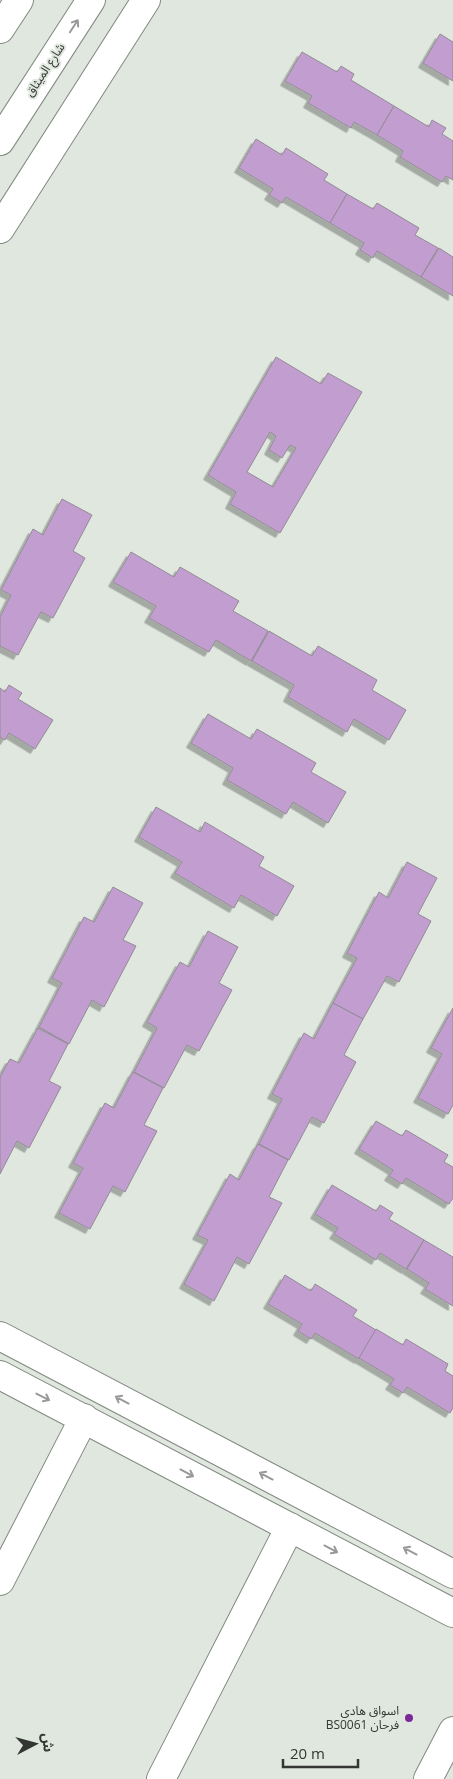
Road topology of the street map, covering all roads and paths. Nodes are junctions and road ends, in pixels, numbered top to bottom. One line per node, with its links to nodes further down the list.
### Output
1 (19, 0): 4 (street)
2 (91, 0): 5 (street, شارع الميثاق, one-way to 2)
3 (146, 0): 6 (street)
4 (0, 29)
5 (0, 141)
6 (0, 229)
7 (0, 1336): 11 (street, one-way to 7)
8 (0, 1374): 9 (street, one-way to 9)
9 (84, 1418): 10 (street, one-way to 10); 12 (street)
10 (290, 1527): 13 (street, one-way to 13); 15 (street)
11 (453, 1574)
12 (0, 1581)
13 (453, 1613)
14 (453, 1731): 16 (street)
15 (160, 1779)
16 (428, 1779)

